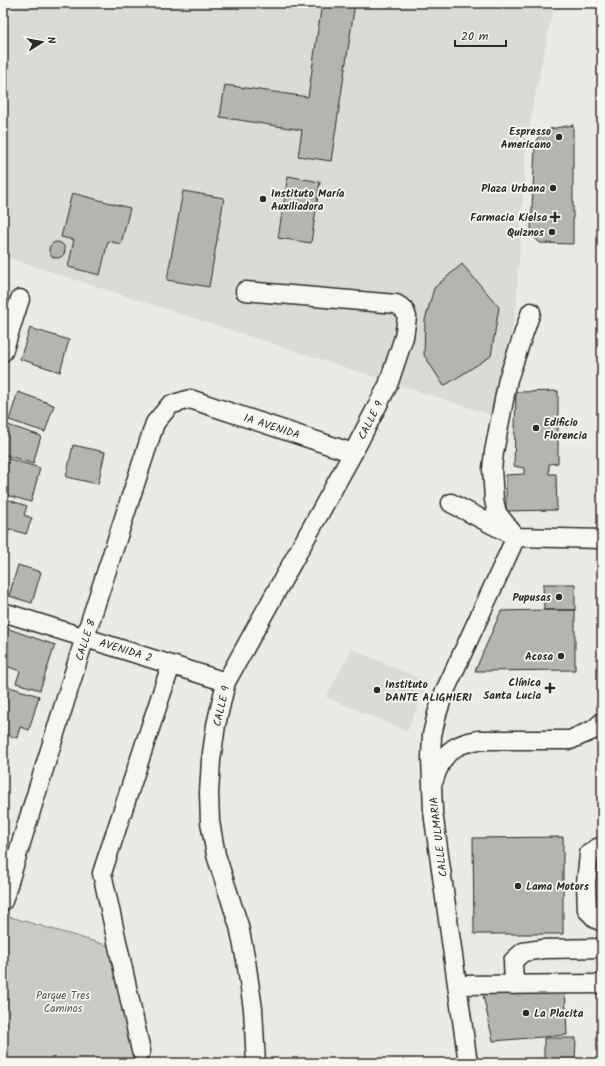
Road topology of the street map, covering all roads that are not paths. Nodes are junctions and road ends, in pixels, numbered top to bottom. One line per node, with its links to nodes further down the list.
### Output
1 (245, 291): 6 (street, CALLE 9)
2 (20, 299): 4 (street)
3 (531, 312): 8 (street)
4 (3, 352)
5 (190, 399): 6 (street, 1A AVENIDA); 11 (street, CALLE 8)
6 (353, 453): 13 (street, CALLE 9)
7 (451, 502): 8 (street)
8 (516, 537): 9 (street); 15 (street)
9 (602, 539)
10 (3, 612): 11 (street, AVENIDA 2)
11 (86, 638): 12 (street, AVENIDA 2); 17 (street, CALLE 8)
12 (172, 664): 13 (street, AVENIDA 2); 23 (street)
13 (226, 682): 24 (street, CALLE 9)
14 (602, 722): 15 (street, CALLE ULMARIA)
15 (432, 784): 21 (street, CALLE ULMARIA)
16 (602, 846): 18 (street)
17 (3, 901)
18 (602, 922)
19 (602, 948): 22 (street)
20 (602, 984): 22 (street)
21 (458, 985): 22 (street); 25 (street, CALLE ULMARIA)
22 (514, 985)
23 (141, 1051)
24 (256, 1063)
25 (468, 1063)

